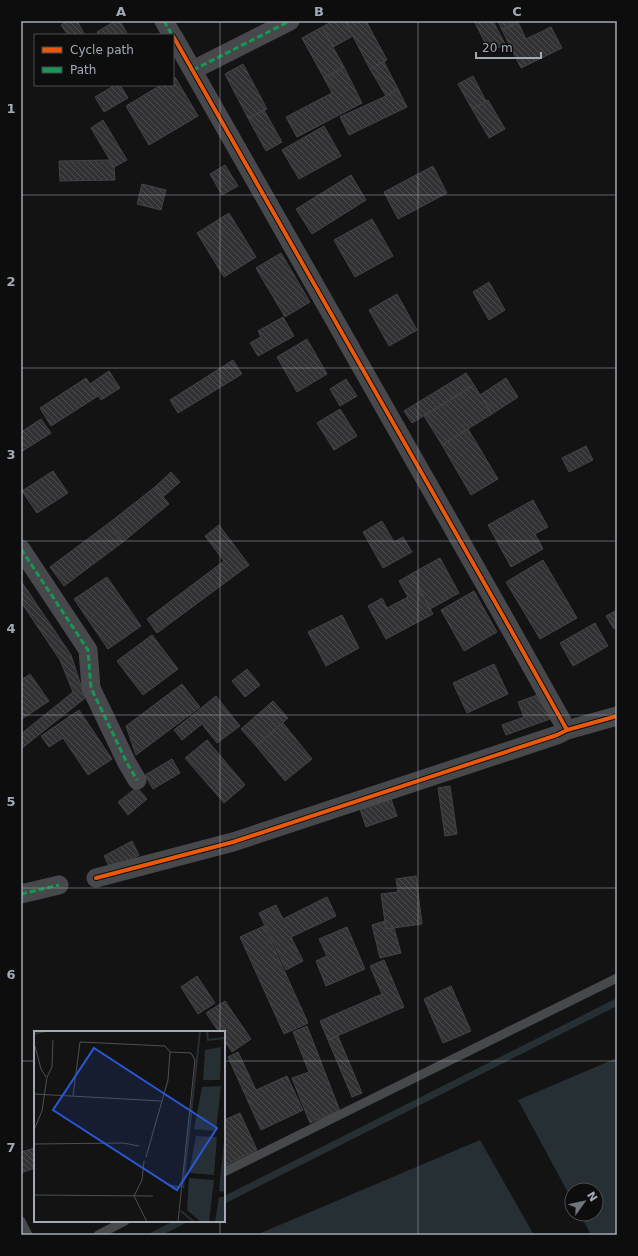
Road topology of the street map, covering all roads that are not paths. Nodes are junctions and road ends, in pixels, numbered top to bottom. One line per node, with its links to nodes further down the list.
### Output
1 (164, 21): 3 (street)
2 (290, 21): 5 (street)
3 (172, 34)
4 (174, 38): 5 (street)
5 (193, 70): 8 (street)
6 (21, 549): 9 (street)
7 (617, 716): 8 (street)
8 (567, 730): 10 (street)
9 (137, 780)
10 (96, 878)
11 (59, 886): 12 (street)
12 (21, 894)
13 (617, 978): 14 (lane)
14 (225, 1172)
15 (21, 1221): 17 (lane)
16 (123, 1222): 18 (lane)
17 (28, 1235)
18 (98, 1235)

